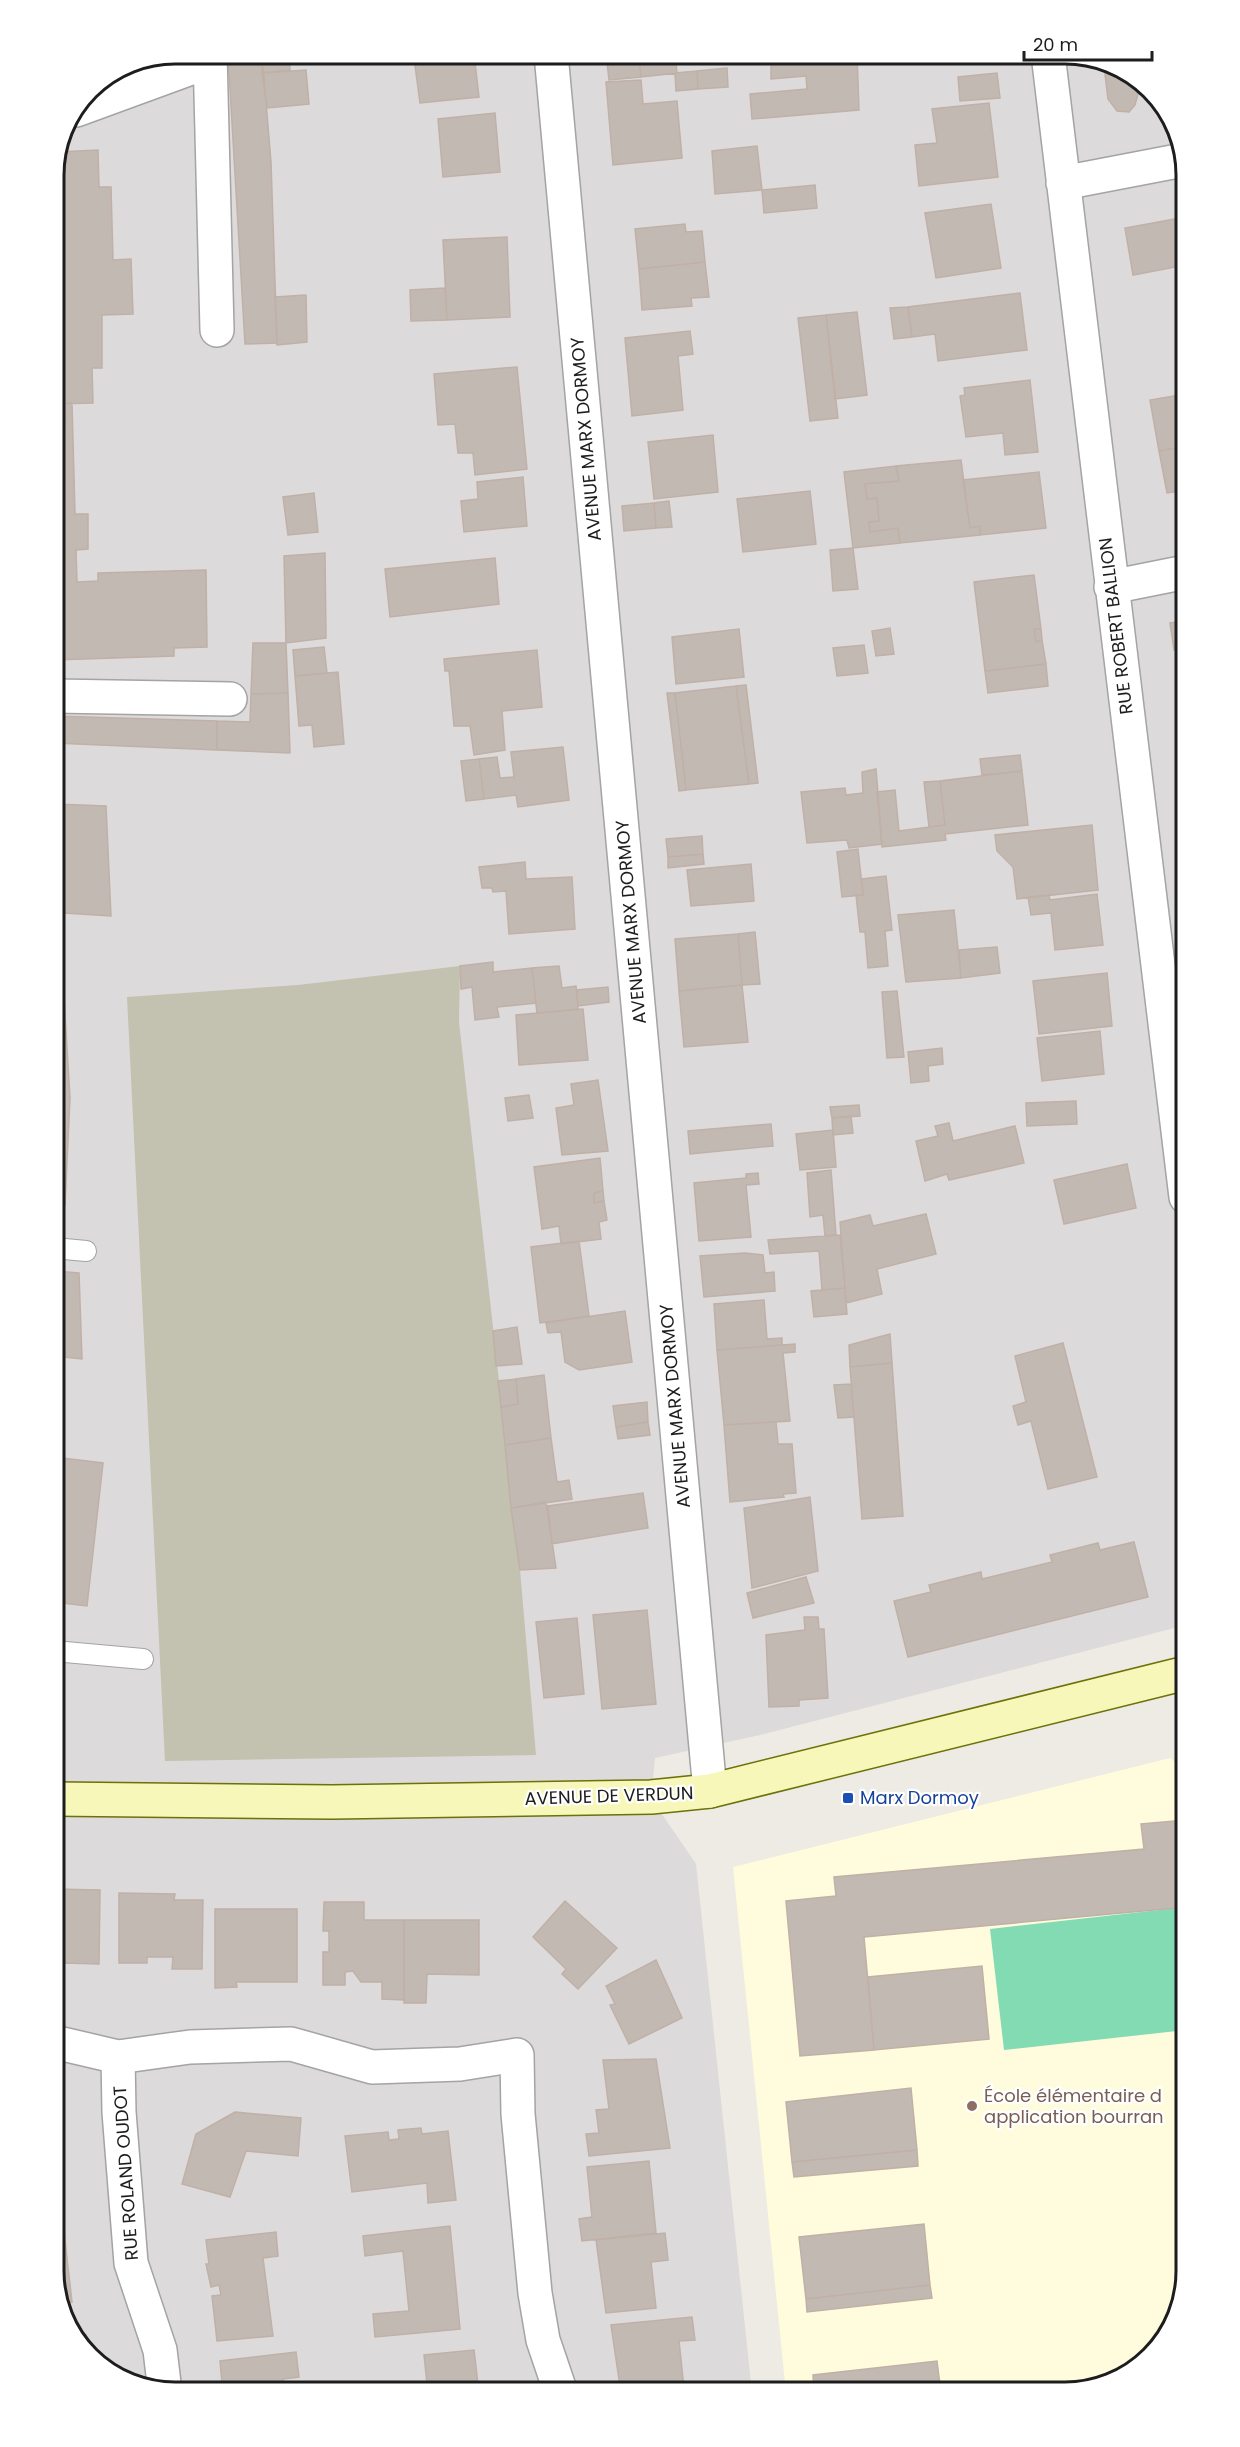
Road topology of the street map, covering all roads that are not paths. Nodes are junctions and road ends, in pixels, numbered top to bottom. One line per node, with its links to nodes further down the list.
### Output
1 (194, 64): 5 (street)
2 (210, 64): 8 (street)
3 (552, 64): 19 (street, AVENUE MARX DORMOY)
4 (1049, 65): 7 (street, RUE ROBERT BALLION)
5 (90, 105)
6 (1174, 162): 7 (street)
7 (1063, 183): 10 (street, RUE ROBERT BALLION)
8 (217, 330)
9 (1175, 574): 10 (street)
10 (1112, 587): 13 (street, RUE ROBERT BALLION)
11 (65, 696): 12 (street)
12 (230, 699)
13 (1175, 1065)
14 (64, 1249): 15 (lane)
15 (86, 1251)
16 (64, 1652): 17 (lane)
17 (143, 1659)
18 (1175, 1676): 19 (main road, AVENUE DE VERDUN)
19 (710, 1791): 20 (main road, AVENUE DE VERDUN)
20 (64, 1799)
21 (64, 2044): 22 (street)
22 (118, 2057): 23 (street, RUE ROLAND OUDOT); 24 (street)
23 (164, 2381)
24 (557, 2382)

